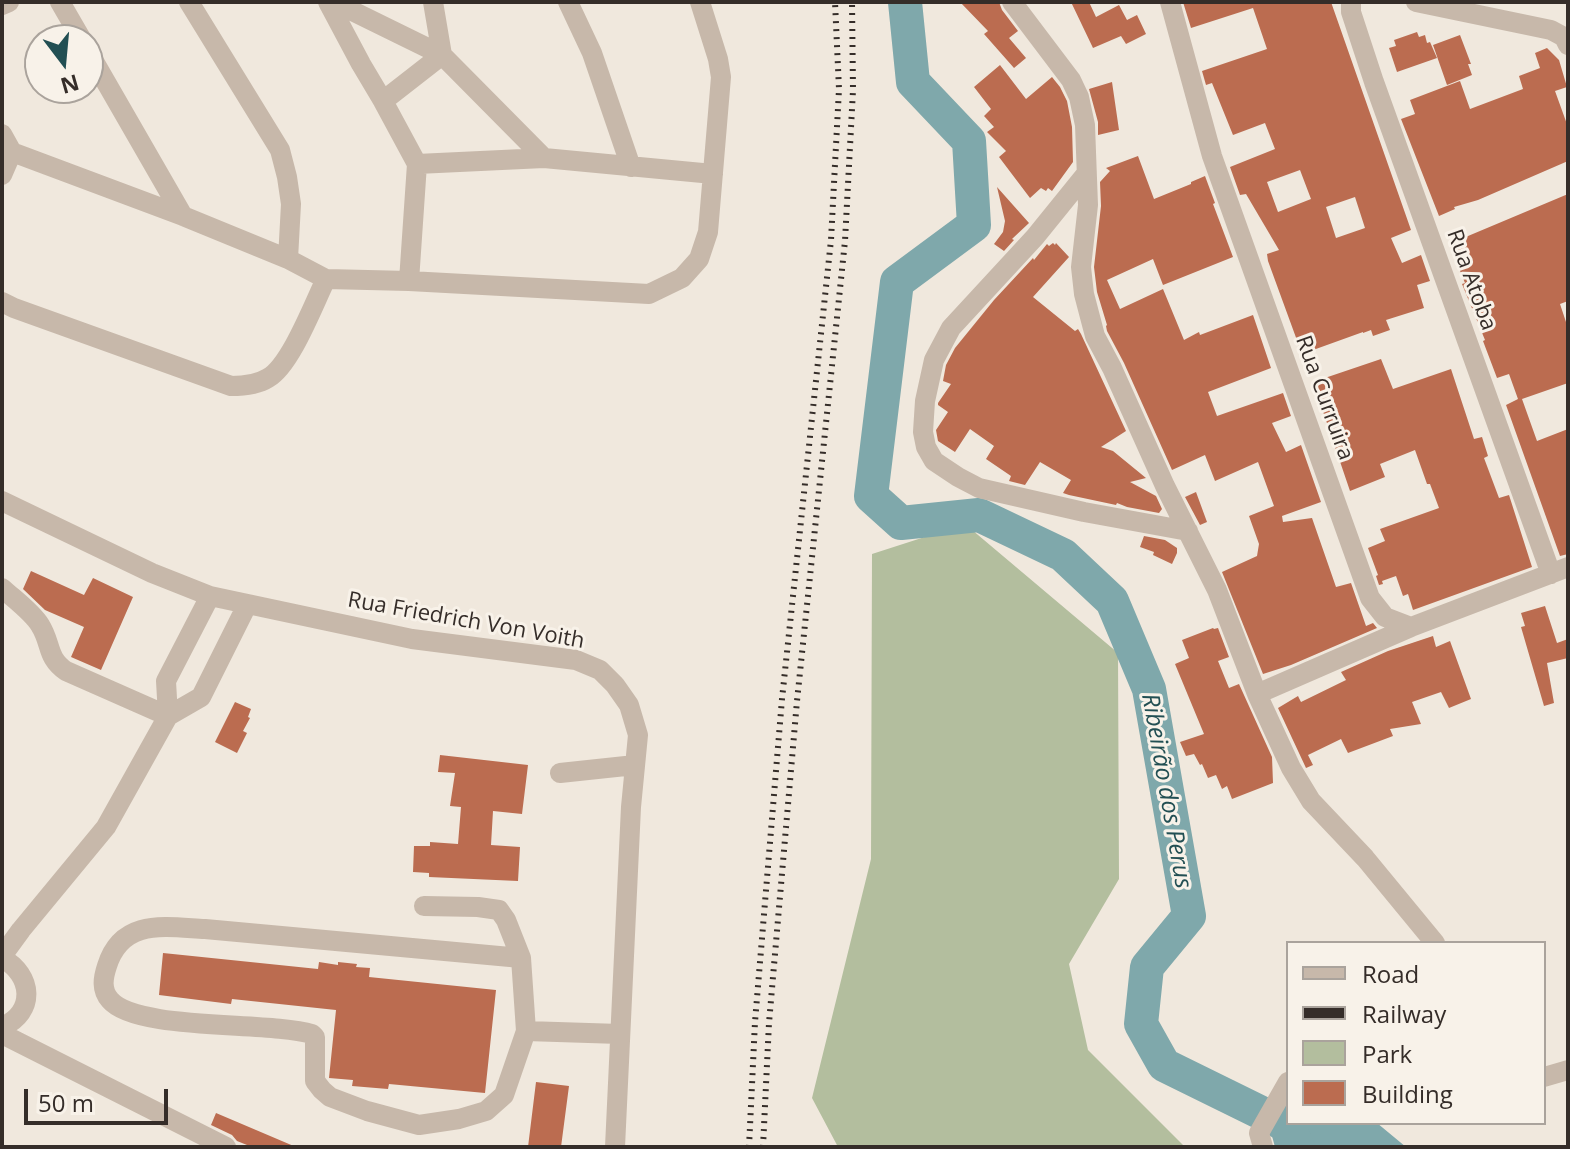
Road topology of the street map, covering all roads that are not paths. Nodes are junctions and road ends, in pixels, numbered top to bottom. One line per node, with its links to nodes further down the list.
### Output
1 (9, 2): 13 (street)
2 (60, 2): 14 (street)
3 (189, 2): 27 (street)
4 (328, 2): 18 (street)
5 (334, 2): 16 (street)
6 (433, 2): 16 (street)
7 (568, 2): 22 (street)
8 (700, 2): 23 (street)
9 (1012, 2): 24 (street)
10 (1170, 2): 37 (street, Rua Curruira)
11 (1351, 2): 33 (street, Rua Atoba)
12 (1416, 2): 15 (street)
13 (2, 5)
14 (73, 24)
15 (1567, 38)
16 (442, 55): 18 (street); 20 (street)
17 (104, 79): 26 (street)
18 (383, 101): 21 (street)
19 (7, 143): 25 (street); 26 (street)
20 (544, 158): 21 (street); 22 (street)
21 (417, 164): 29 (street)
22 (631, 167): 23 (street)
23 (713, 174): 29 (street)
24 (1086, 174): 32 (street); 32 (street)
25 (2, 175)
26 (183, 216): 27 (street)
27 (288, 259): 28 (street)
28 (326, 279): 29 (street); 30 (street)
29 (409, 281)
30 (2, 302)
31 (2, 501): 35 (street, Rua Friedrich Von Voith)
32 (1188, 531): 38 (street)
33 (1559, 570): 37 (street)
34 (2, 588): 39 (street)
35 (210, 596): 36 (street, Rua Friedrich Von Voith); 39 (street)
36 (247, 605): 39 (street); 40 (street, Rua Friedrich Von Voith)
37 (1411, 627): 38 (street)
38 (1257, 694): 43 (street)
39 (168, 716): 44 (street)
40 (635, 765): 41 (street); 49 (street, Rua Friedrich Von Voith)
41 (560, 773)
42 (424, 906): 45 (street)
43 (1433, 941)
44 (2, 957): 46 (street)
45 (521, 958): 47 (street); 47 (street)
46 (2, 1027)
47 (526, 1031): 49 (street)
48 (2, 1034): 53 (street)
49 (620, 1034): 54 (street, Rua Friedrich Von Voith)
50 (1568, 1070): 51 (street)
51 (1546, 1076)
52 (1286, 1086): 55 (street)
53 (226, 1147)
54 (615, 1147)
55 (1263, 1147)

